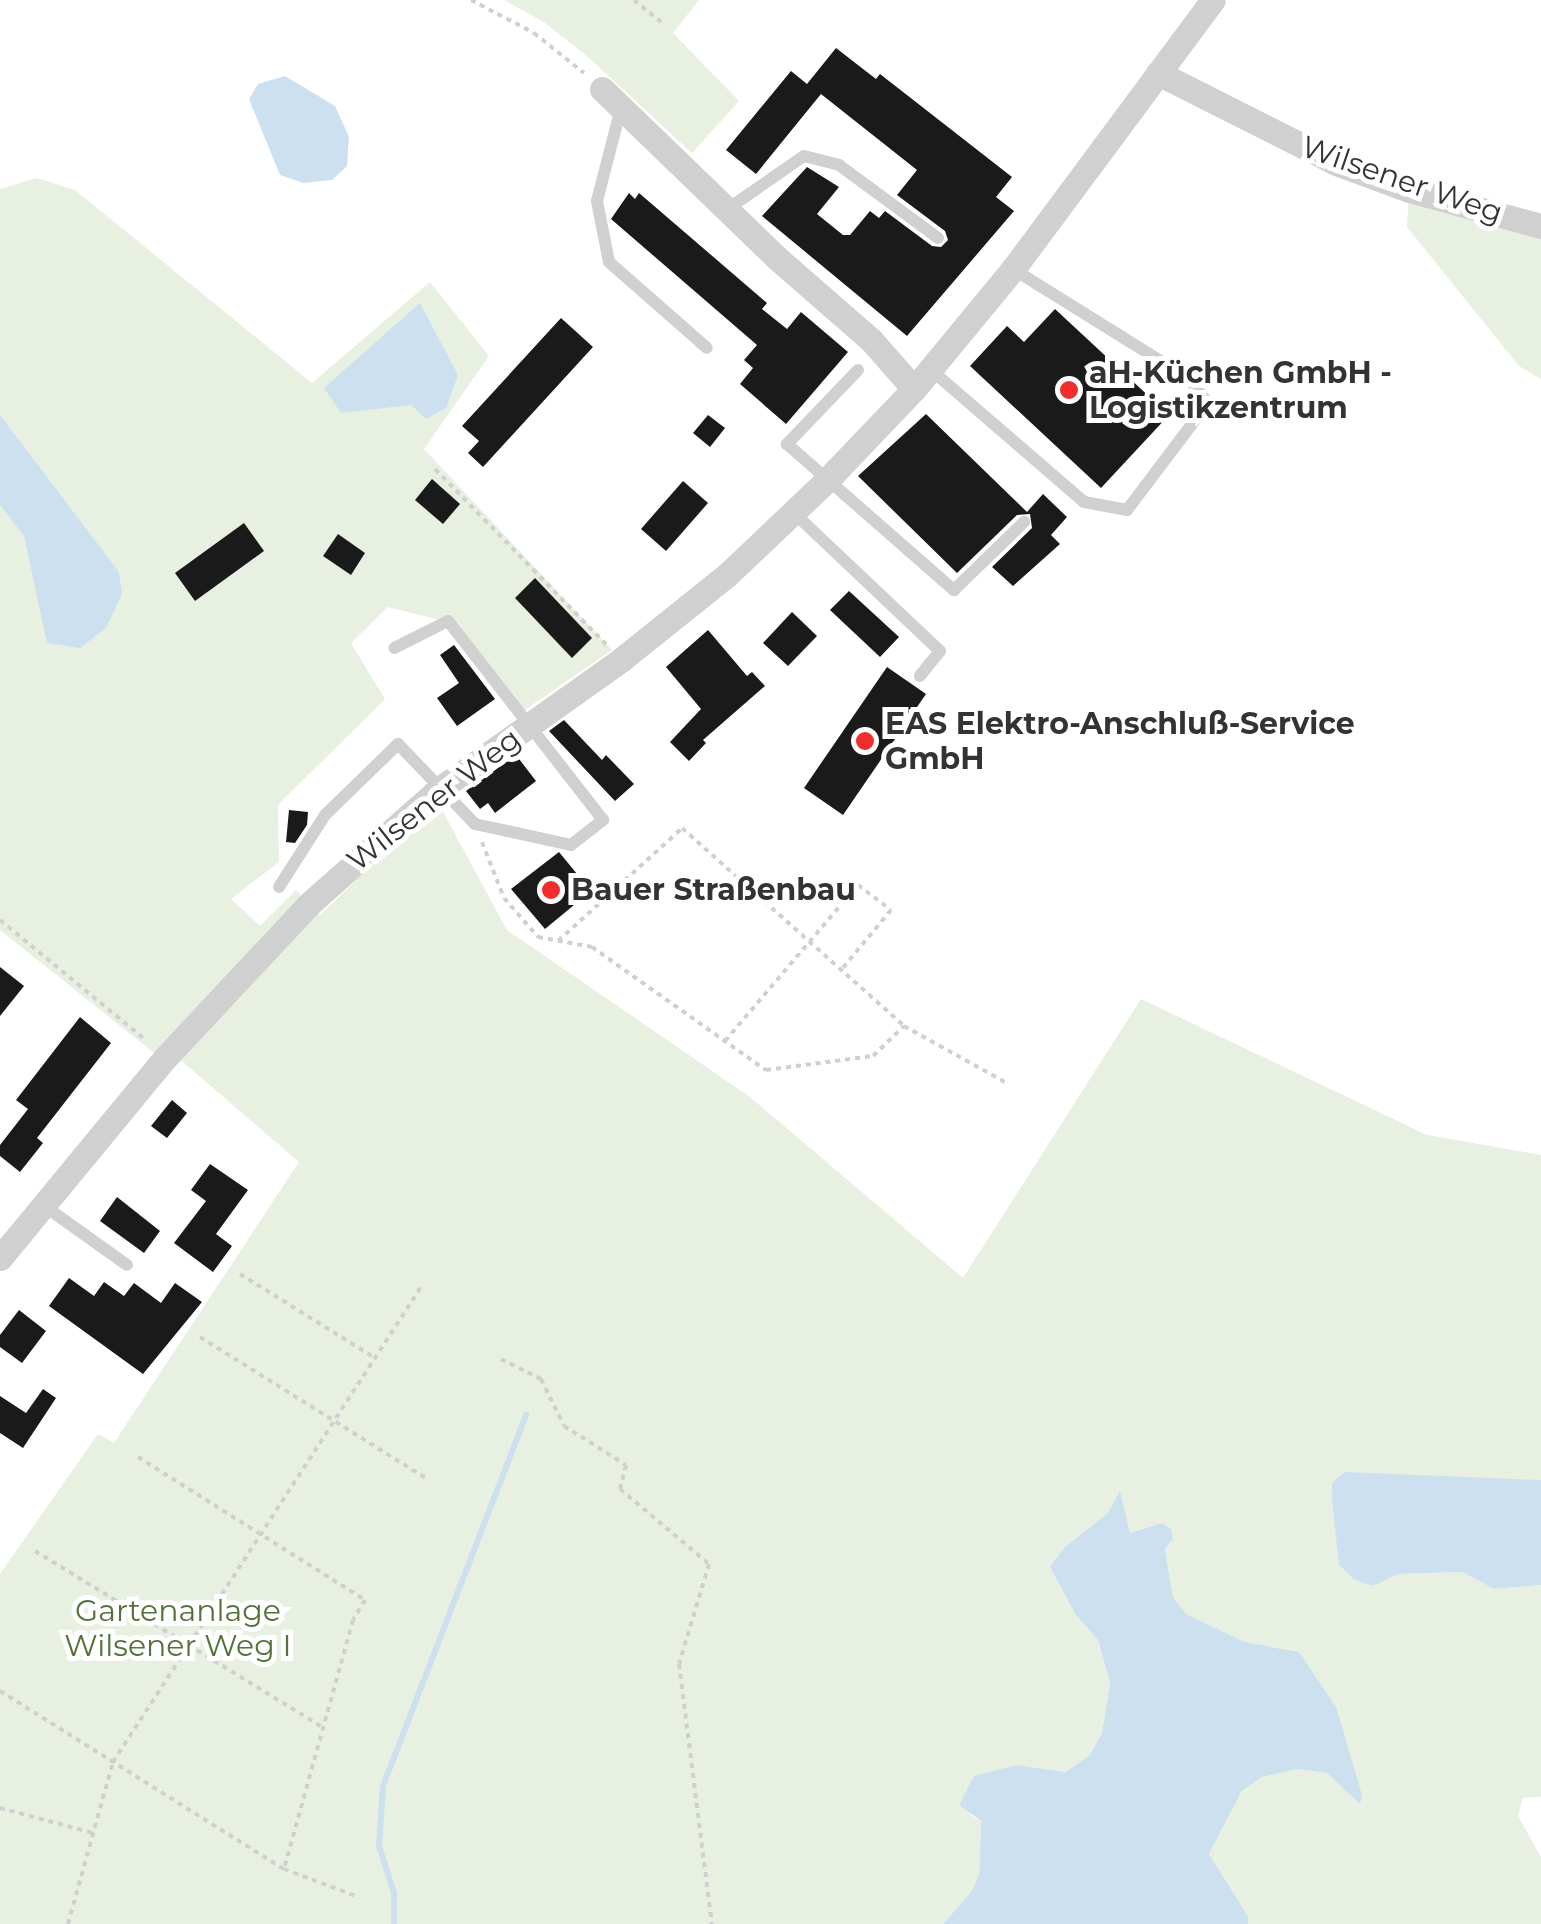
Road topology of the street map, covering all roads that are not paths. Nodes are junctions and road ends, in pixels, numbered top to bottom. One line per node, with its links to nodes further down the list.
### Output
1 (1213, 0): 2 (street, Wilsener Weg)
2 (1158, 74): 6 (street, Wilsener Weg); 8 (street, Wilsener Weg)
3 (602, 89): 4 (street)
4 (621, 108): 5 (street); 9 (lane)
5 (726, 210): 7 (lane); 11 (street)
6 (1541, 226)
7 (938, 238)
8 (1013, 269): 11 (street, Wilsener Weg); 11 (lane)
9 (707, 348)
10 (858, 370): 12 (lane)
11 (922, 379): 12 (street, Wilsener Weg)
12 (828, 480): 13 (street, Wilsener Weg); 14 (lane)
13 (794, 513): 16 (lane); 17 (street, Wilsener Weg)
14 (1024, 522)
15 (394, 648): 17 (lane)
16 (920, 676)
17 (530, 724): 18 (street, Wilsener Weg); 18 (lane)
18 (438, 790): 19 (lane); 20 (street, Wilsener Weg)
19 (279, 887)
20 (43, 1205): 21 (street, Wilsener Weg); 22 (lane)
21 (0, 1258)
22 (127, 1265)

